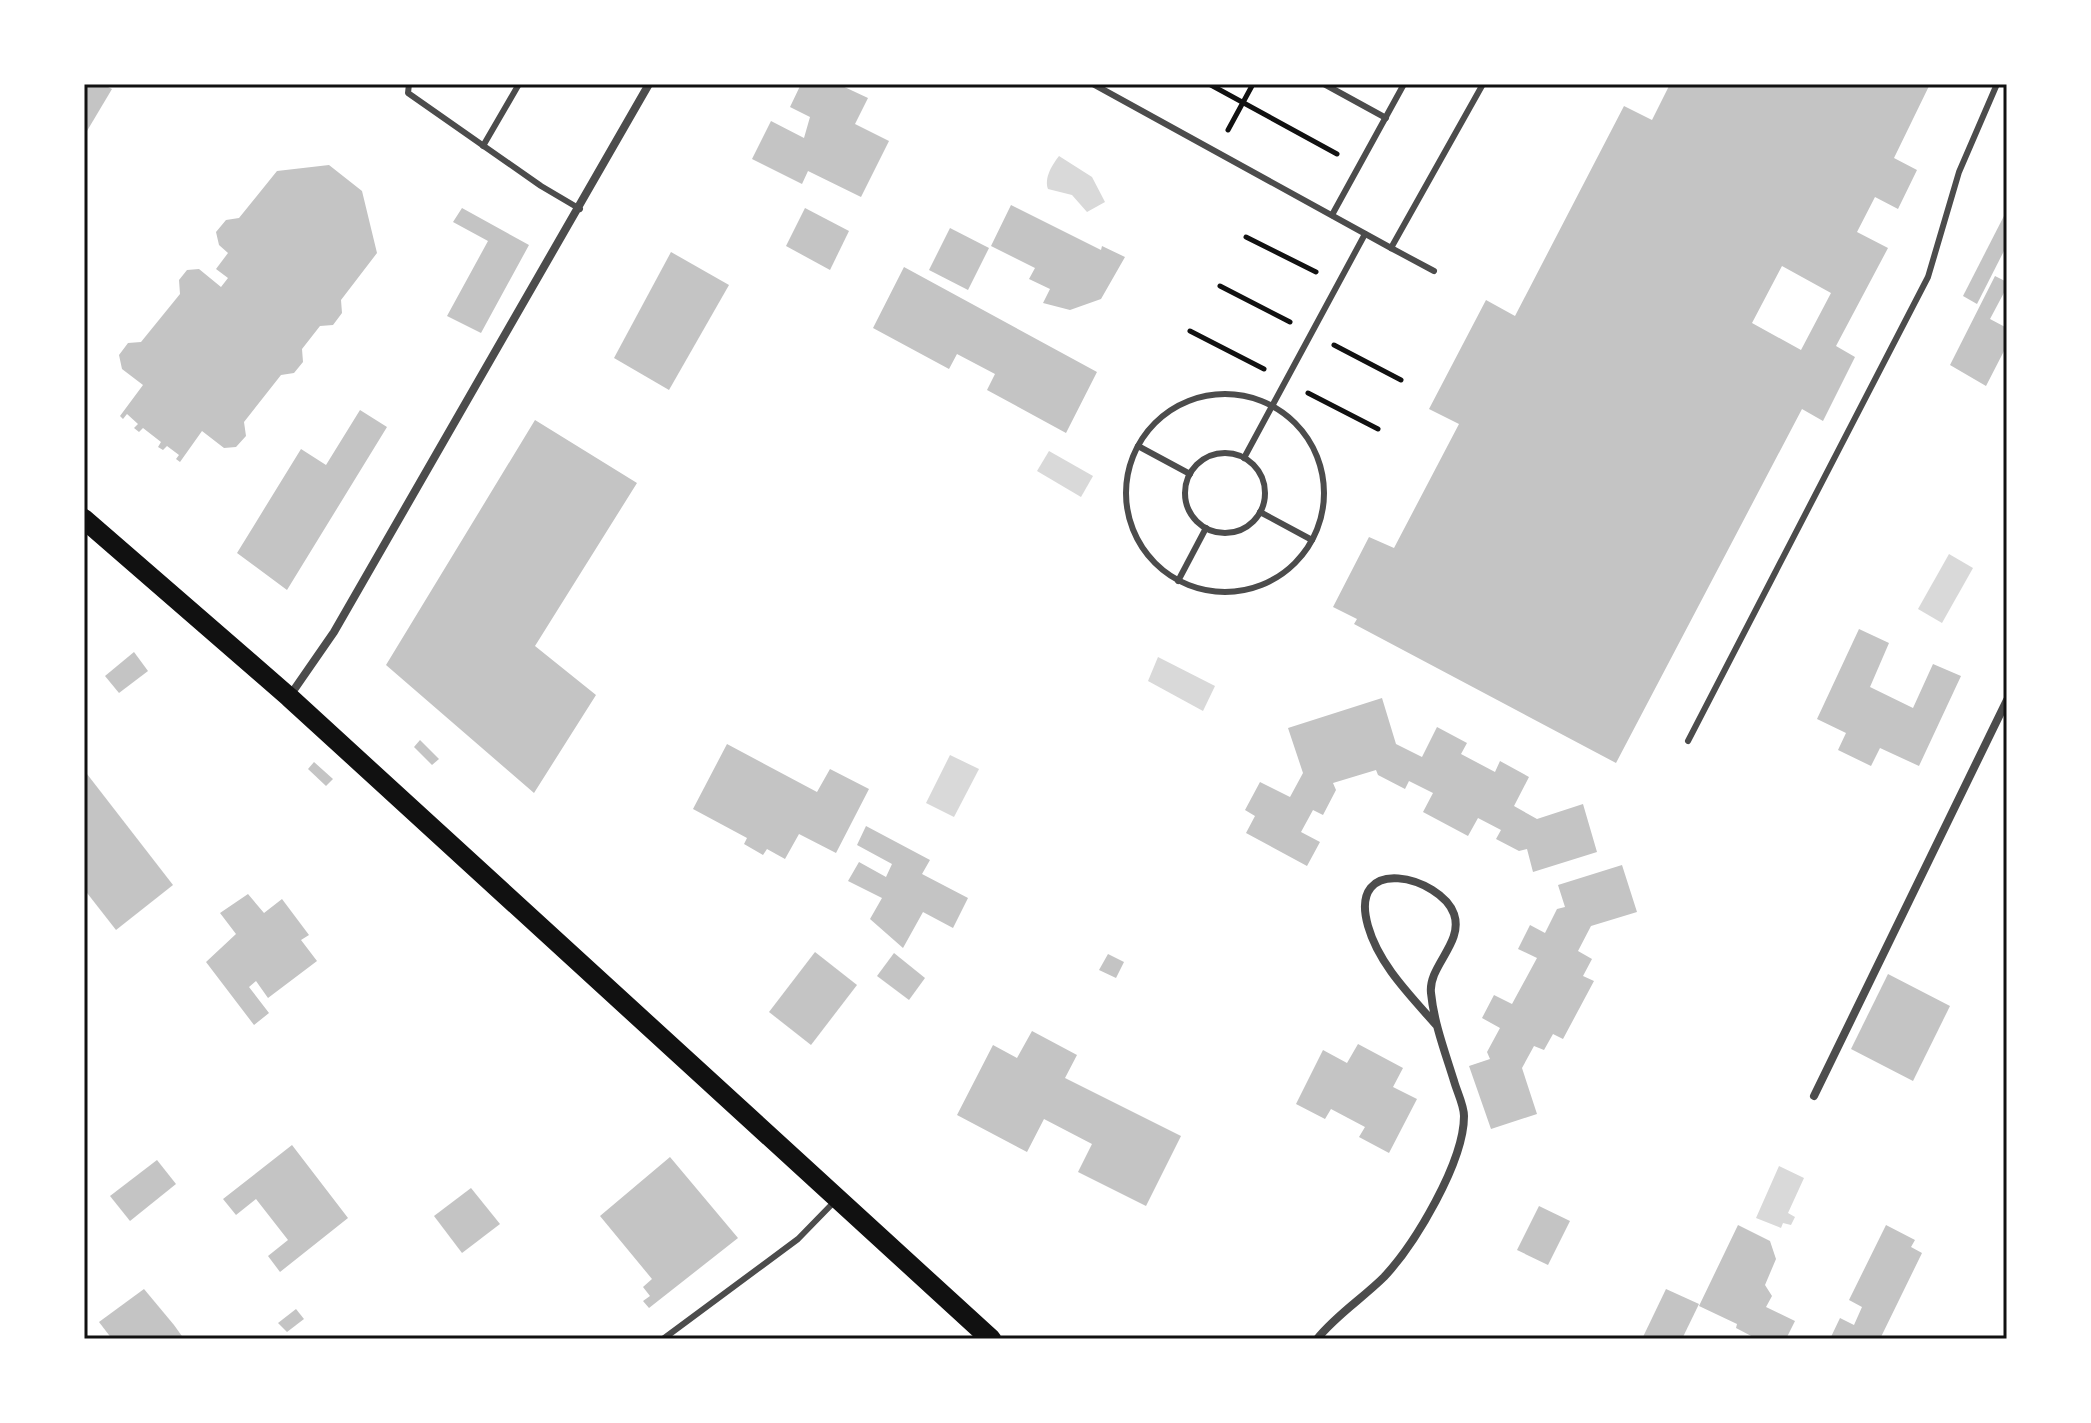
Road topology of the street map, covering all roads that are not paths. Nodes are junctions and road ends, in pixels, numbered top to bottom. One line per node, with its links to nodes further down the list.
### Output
1 (409, 84): 10 (lane)
2 (519, 84): 10 (lane)
3 (649, 84): 11 (street)
4 (1094, 84): 12 (lane)
5 (1324, 84): 9 (lane)
6 (1404, 84): 9 (lane)
7 (1483, 84): 14 (lane)
8 (1997, 84): 27 (lane)
9 (1386, 118): 12 (lane)
10 (483, 146): 11 (lane)
11 (580, 209): 25 (street)
12 (1332, 215): 13 (lane)
13 (1365, 234): 14 (lane); 16 (lane)
14 (1391, 248): 15 (lane)
15 (1434, 271)
16 (1272, 406): 17 (lane); 18 (lane); 23 (lane)
17 (1138, 446): 19 (lane); 24 (lane)
18 (1244, 458): 19 (lane); 20 (lane)
19 (1190, 474): 22 (lane)
20 (1260, 512): 22 (lane); 23 (lane)
21 (86, 525): 25 (main road)
22 (1206, 528): 24 (lane)
23 (1312, 540): 24 (lane)
24 (1178, 581)
25 (289, 697): 30 (main road)
26 (2007, 700): 29 (street)
27 (1688, 741)
28 (1437, 1026): 28 (street); 33 (street)
29 (1814, 1096)
30 (838, 1197): 31 (lane); 32 (main road)
31 (663, 1339)
32 (991, 1339)
33 (1317, 1339)

